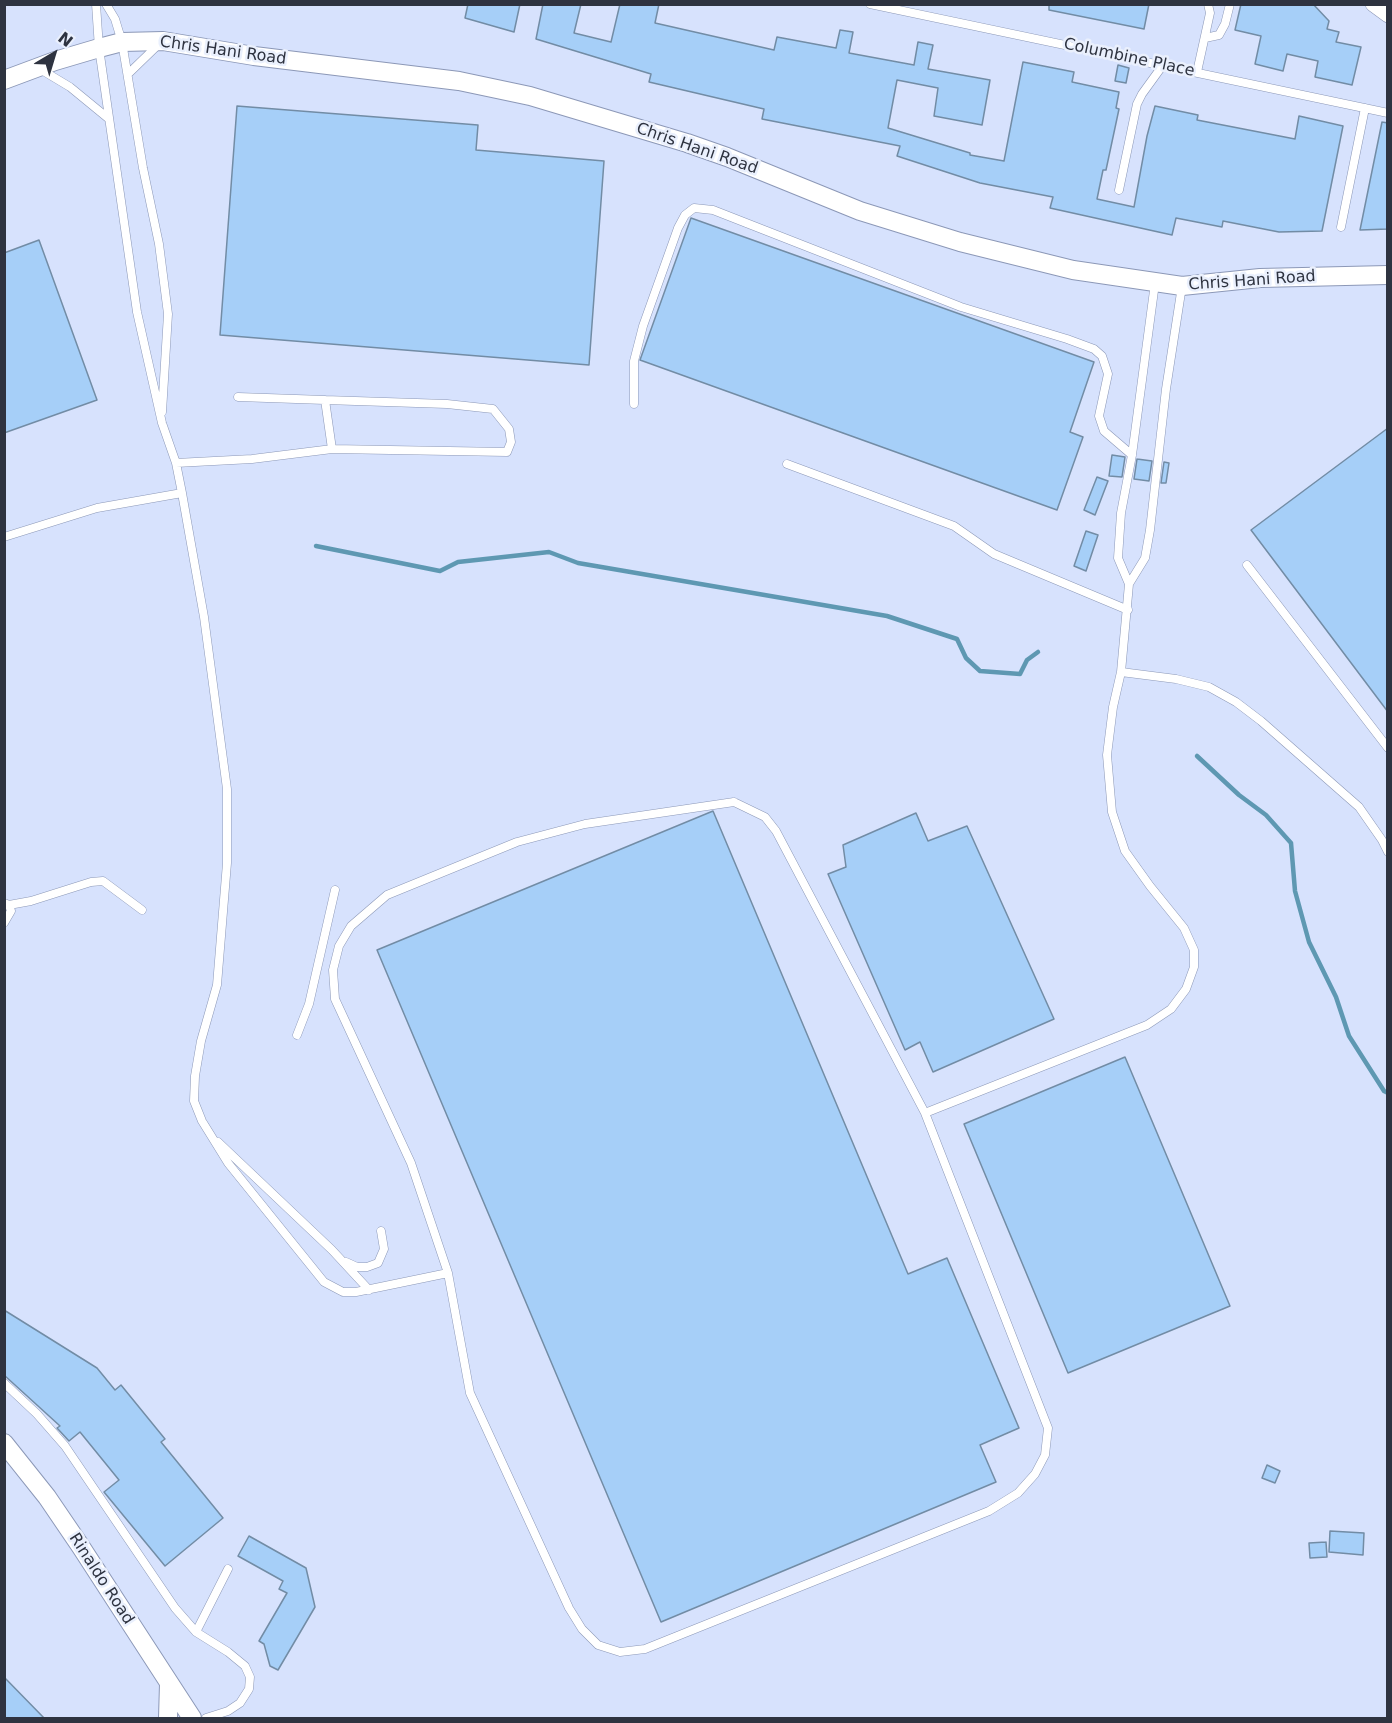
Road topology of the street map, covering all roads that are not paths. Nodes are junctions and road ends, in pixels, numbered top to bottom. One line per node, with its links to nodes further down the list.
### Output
1 (96, 4): 11 (lane)
2 (106, 4): 10 (lane)
3 (870, 4): 12 (lane, Columbine Place)
4 (1208, 4): 8 (lane)
5 (1230, 4): 8 (lane)
6 (1373, 4): 7 (street)
7 (1388, 15)
8 (1205, 38): 14 (lane)
9 (163, 41): 10 (street, Chris Hani Road); 15 (lane); 23 (street, Chris Hani Road)
10 (122, 42): 11 (street, Chris Hani Road); 15 (lane)
11 (99, 48): 13 (street, Chris Hani Road); 19 (lane)
12 (1163, 65): 14 (lane, Columbine Place); 20 (lane)
13 (38, 67): 16 (street, Chris Hani Road); 19 (lane)
14 (1197, 72): 17 (lane, Columbine Place)
15 (128, 74): 28 (lane)
16 (4, 80)
17 (1365, 108): 18 (lane, Columbine Place); 21 (lane)
18 (1388, 113)
19 (109, 119): 28 (lane)
20 (1119, 190)
21 (1341, 227)
22 (1388, 275): 24 (street, Chris Hani Road)
23 (1155, 283): 24 (street, Chris Hani Road); 30 (lane)
24 (1182, 286): 36 (lane)
25 (238, 397): 26 (lane)
26 (325, 400): 29 (lane); 29 (lane)
27 (634, 404): 30 (lane)
28 (162, 423): 31 (lane)
29 (332, 449): 31 (lane)
30 (1132, 455): 36 (lane)
31 (176, 463): 33 (lane)
32 (787, 464): 37 (lane)
33 (182, 493): 34 (lane); 47 (lane)
34 (4, 537)
35 (1247, 565): 39 (lane)
36 (1129, 585): 37 (lane)
37 (1128, 610): 38 (lane)
38 (1121, 672): 40 (lane); 46 (lane)
39 (1388, 748)
40 (1388, 852)
41 (335, 890): 45 (lane)
42 (7, 904): 43 (lane); 44 (lane)
43 (142, 910)
44 (4, 923)
45 (297, 1035)
46 (925, 1113): 50 (lane); 50 (lane)
47 (208, 1132): 49 (lane); 51 (lane)
48 (381, 1231): 49 (lane)
49 (341, 1260): 51 (lane)
50 (448, 1273): 51 (lane)
51 (369, 1290)
52 (4, 1383): 55 (lane)
53 (4, 1443): 56 (street, Rinaldo Road)
54 (228, 1569): 55 (lane)
55 (196, 1632): 59 (lane)
56 (169, 1684): 57 (street); 58 (street, Rinaldo Road)
57 (168, 1719)
58 (192, 1719)
59 (206, 1719)

